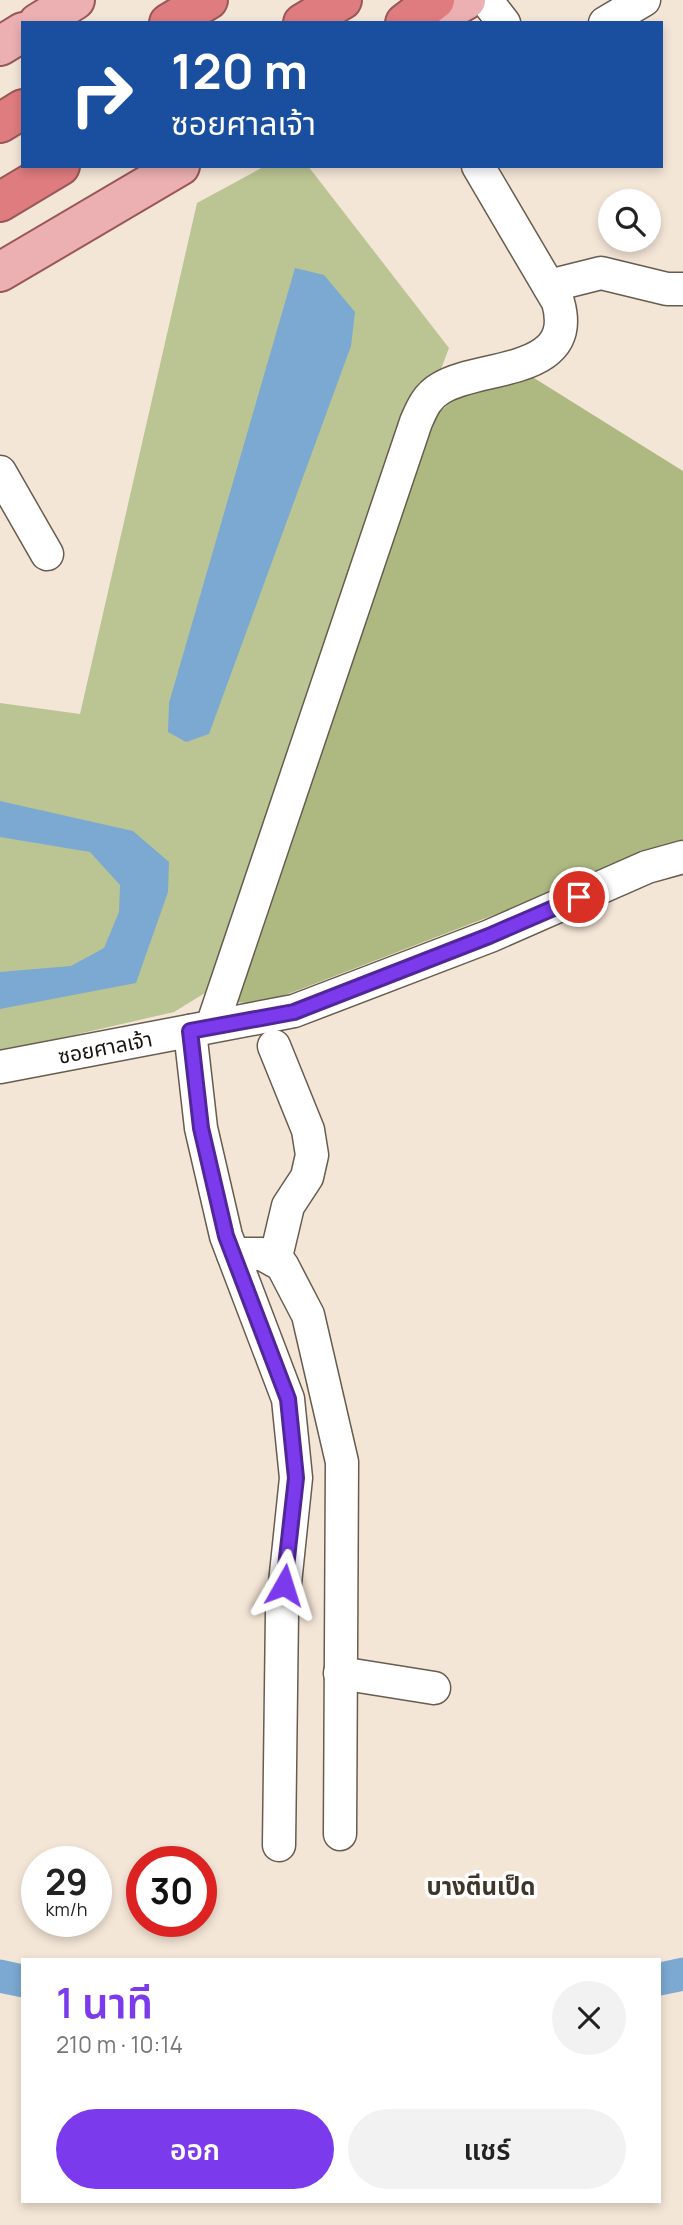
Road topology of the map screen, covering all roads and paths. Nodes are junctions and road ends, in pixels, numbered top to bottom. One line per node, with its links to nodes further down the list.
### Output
1 (75, 0): 8 (main road)
2 (208, 0): 9 (highway)
3 (342, 0): 10 (highway)
4 (435, 0): 11 (highway)
5 (466, 0): 12 (main road)
6 (486, 0): 13 (street)
7 (644, 0): 14 (street)
8 (41, 21)
9 (172, 21)
10 (306, 21)
11 (408, 21)
12 (429, 21)
13 (502, 21)
14 (607, 21)
15 (21, 33): 16 (main road)
16 (0, 46)
17 (21, 110): 18 (highway)
18 (0, 123)
19 (57, 168): 22 (highway)
20 (177, 168): 23 (main road)
21 (479, 168): 24 (street)
22 (0, 202)
23 (0, 272)
24 (549, 286): 25 (street); 29 (street)
25 (683, 289)
26 (0, 472): 27 (street)
27 (47, 554)
28 (683, 857): 29 (street, ซอยศาลเจ้า)
29 (201, 1029): 31 (street, ซอยศาลเจ้า); 32 (street)
30 (274, 1046): 33 (street)
31 (0, 1067)
32 (233, 1254): 33 (street); 37 (street)
33 (275, 1261): 34 (street)
34 (340, 1673): 35 (street); 36 (street)
35 (434, 1688)
36 (340, 1835)
37 (279, 1845)

